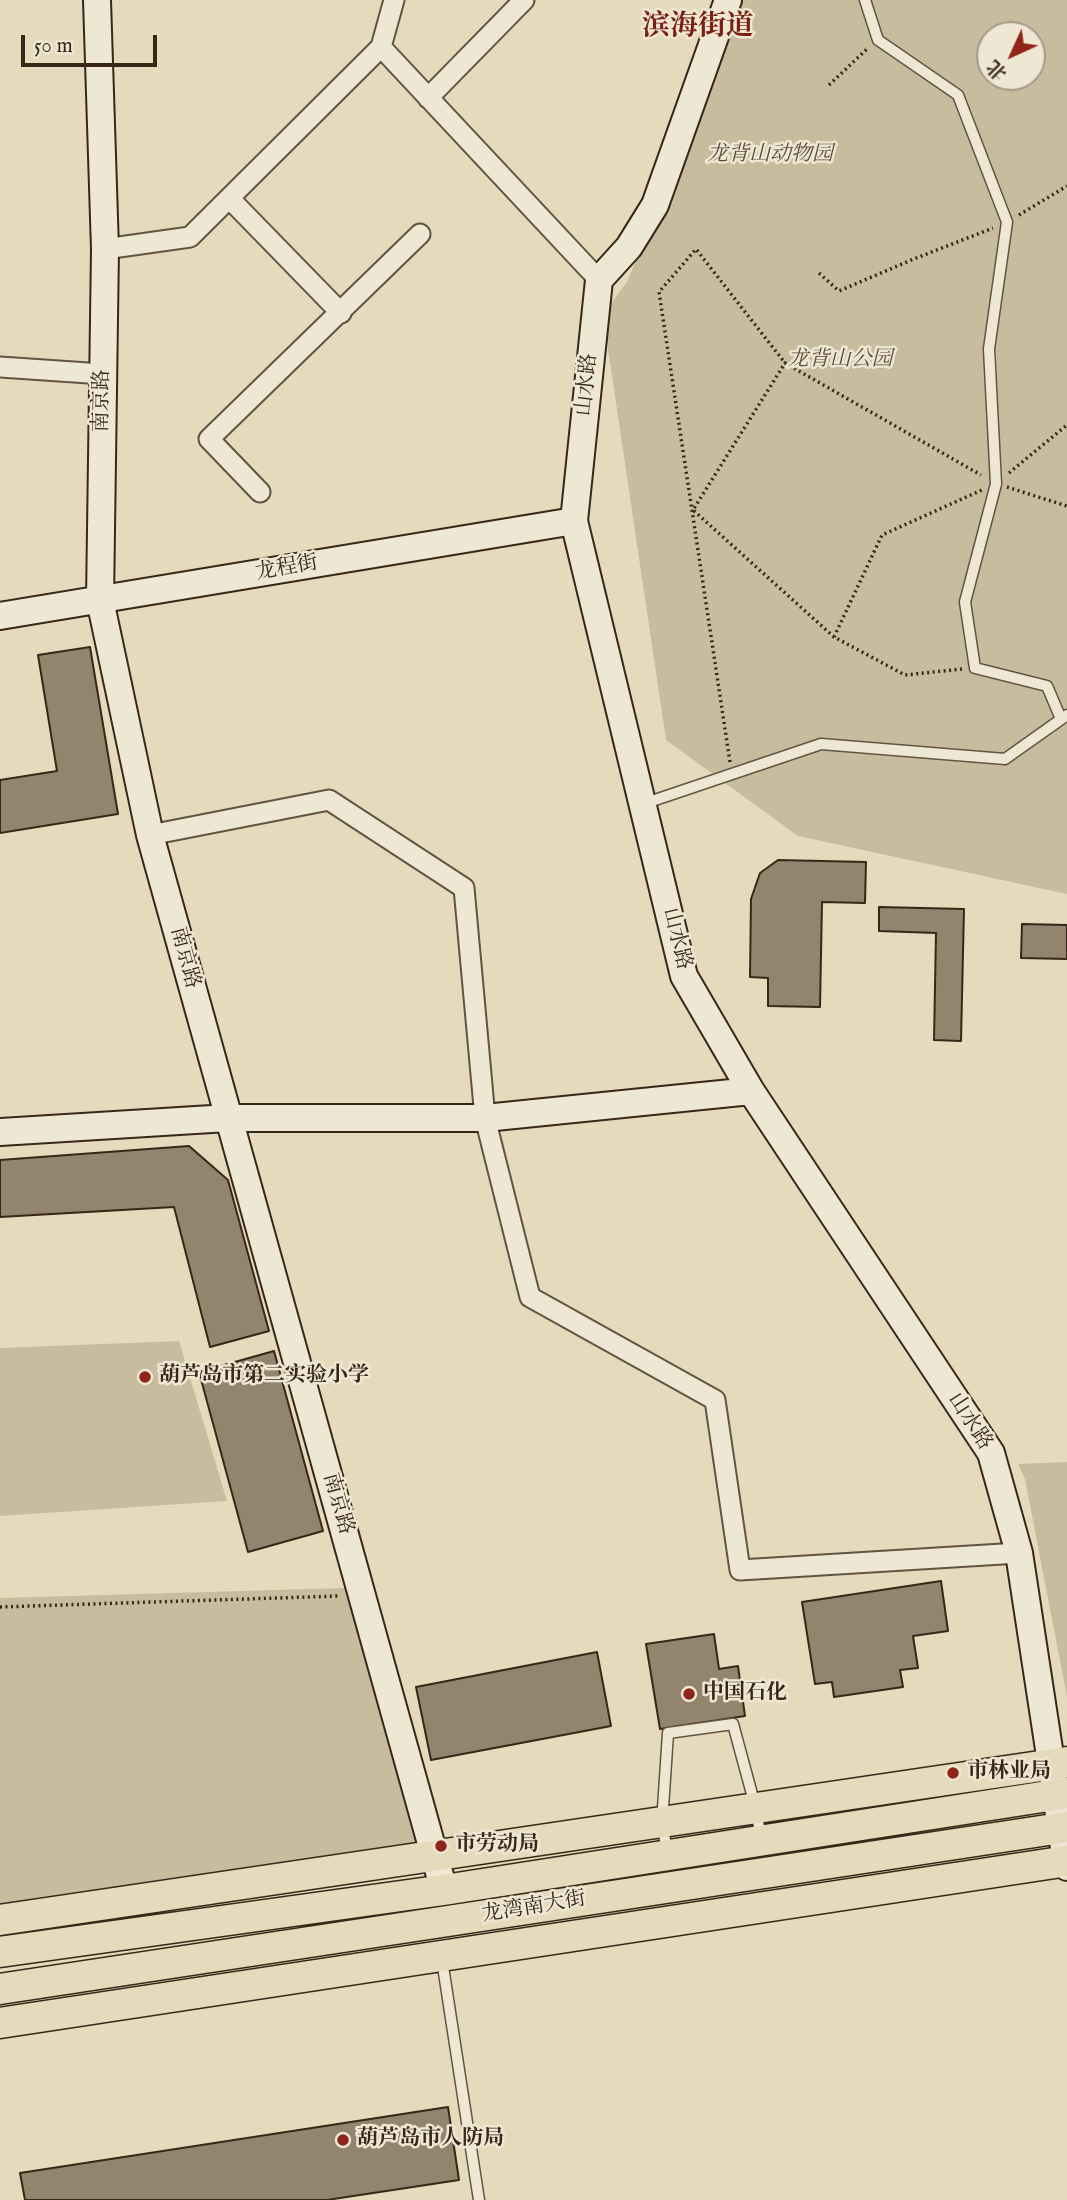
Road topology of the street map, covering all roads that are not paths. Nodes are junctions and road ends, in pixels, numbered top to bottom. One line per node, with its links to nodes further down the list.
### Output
1 (97, 0): 10 (street, 南京路)
2 (394, 0): 6 (street)
3 (524, 0): 7 (street)
4 (728, 0): 11 (street)
5 (865, 0): 19 (lane)
6 (381, 47): 7 (street); 8 (street)
7 (428, 98): 11 (street)
8 (229, 198): 10 (street); 12 (street)
9 (420, 234): 12 (street)
10 (104, 249): 14 (street, 南京路)
11 (599, 280): 16 (street, 山水路)
12 (341, 313): 15 (street)
13 (0, 367): 14 (street)
14 (103, 373): 17 (street, 南京路)
15 (260, 492)
16 (574, 521): 17 (street, 龙程街); 20 (street, 山水路)
17 (100, 600): 18 (street, 龙程街); 21 (street, 南京路)
18 (0, 616)
19 (1064, 717): 20 (lane)
20 (643, 804): 22 (street, 山水路)
21 (150, 835): 23 (street, 南京路); 24 (street)
22 (751, 1091): 24 (street); 26 (street, 山水路)
23 (228, 1118): 24 (street); 25 (street); 35 (street, 南京路)
24 (485, 1118): 26 (street)
25 (0, 1132)
26 (1019, 1553): 27 (street, 山水路)
27 (1059, 1763): 28 (street, 山水路); 29 (main road)
28 (1061, 1794): 31 (street, 山水路); 32 (main road, 龙湾南大街)
29 (756, 1809): 30 (main road); 30 (lane); 32 (lane)
30 (662, 1823): 33 (main road); 34 (lane)
31 (1064, 1828): 36 (street, 山水路); 38 (main road, 龙湾南大街)
32 (761, 1840): 34 (main road, 龙湾南大街)
33 (532, 1842): 35 (main road); 37 (main road)
34 (668, 1854): 37 (main road, 龙湾南大街)
35 (436, 1856): 39 (street, 南京路); 41 (main road)
36 (1067, 1863): 40 (main road)
37 (537, 1875): 39 (main road, 龙湾南大街)
38 (727, 1879): 40 (main road); 46 (main road, 龙湾南大街)
39 (444, 1890): 43 (main road, 龙湾南大街)
40 (732, 1912): 45 (main road)
41 (0, 1920)
42 (0, 1939): 43 (main road)
43 (54, 1945): 44 (main road, 龙湾南大街)
44 (0, 1952)
45 (441, 1956): 48 (main road); 51 (lane)
46 (202, 1958): 47 (main road, 龙湾南大街); 48 (main road)
47 (12, 1987): 49 (main road)
48 (208, 1992): 50 (main road)
49 (0, 2007)
50 (0, 2023)
51 (479, 2200)

